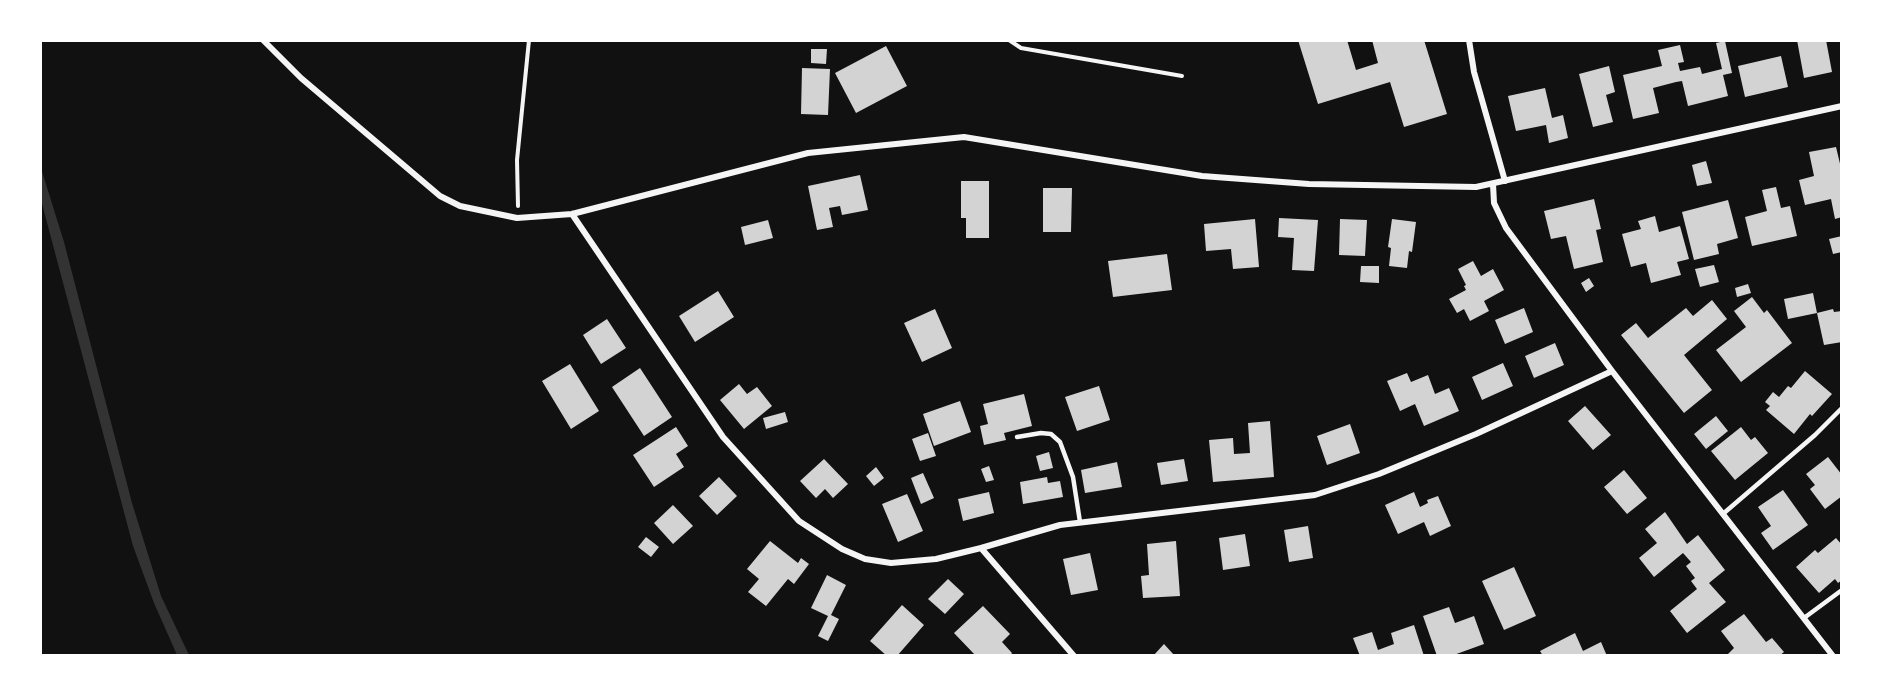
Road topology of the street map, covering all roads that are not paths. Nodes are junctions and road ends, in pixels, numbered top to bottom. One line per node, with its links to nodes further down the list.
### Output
1 (263, 40): 6 (street)
2 (1469, 40): 4 (street)
3 (1842, 106): 4 (street)
4 (1505, 181): 5 (street)
5 (1493, 184): 6 (street); 7 (street)
6 (572, 214): 12 (street)
7 (1612, 371): 10 (street); 11 (street)
8 (1842, 408): 10 (lane)
9 (1017, 437): 11 (lane)
10 (1724, 513): 14 (street)
11 (1080, 522): 12 (street)
12 (981, 548): 15 (street)
13 (1842, 590): 14 (lane)
14 (1804, 618): 16 (street)
15 (1074, 656)
16 (1833, 656)

